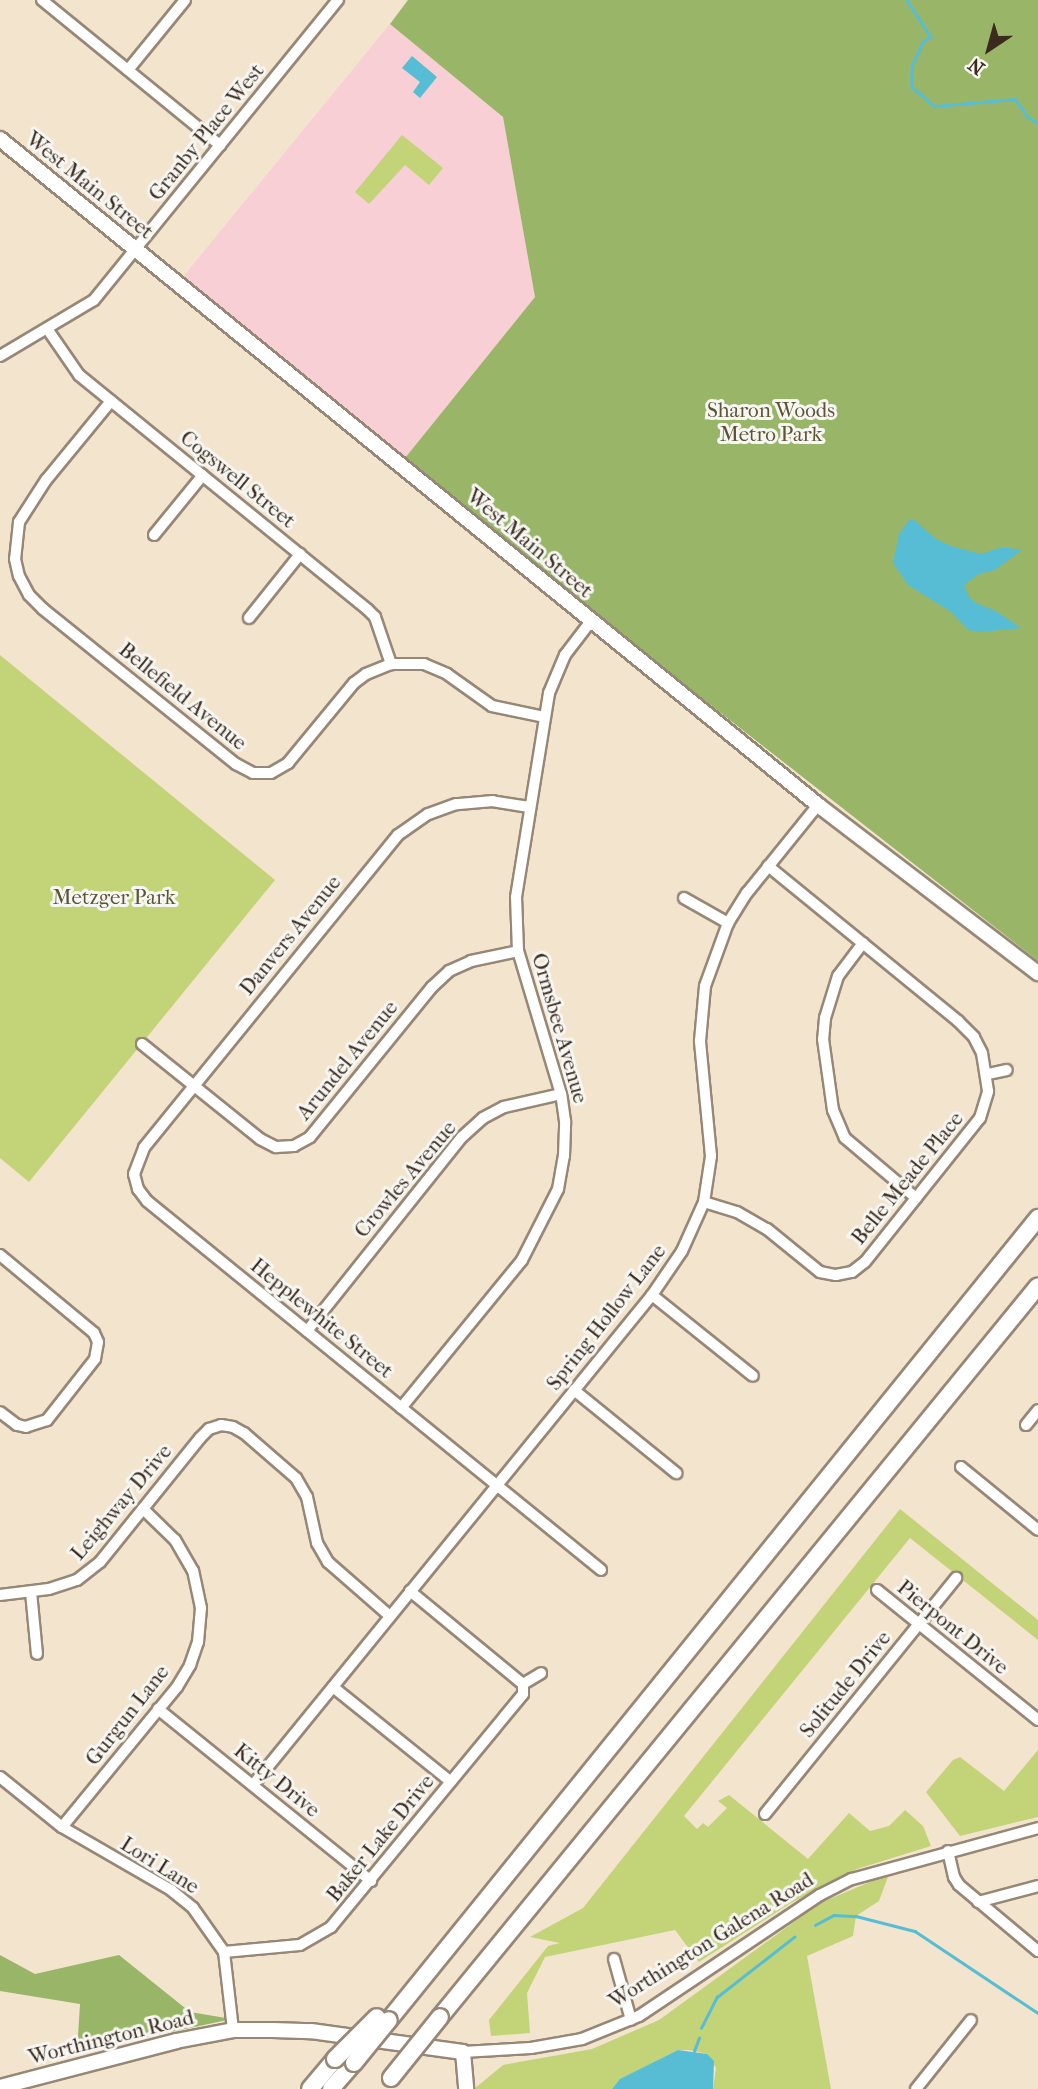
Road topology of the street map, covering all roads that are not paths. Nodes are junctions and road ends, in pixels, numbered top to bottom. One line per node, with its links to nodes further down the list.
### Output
1 (42, 0): 4 (street)
2 (185, 0): 4 (street)
3 (338, 0): 6 (street, Granby Place West)
4 (128, 70): 6 (street)
5 (0, 139): 7 (main road, West Main Street)
6 (220, 145): 7 (street, Granby Place West)
7 (136, 249): 8 (street, Granby Place West); 15 (main road, West Main Street)
8 (48, 330): 9 (street, Granby Place West); 10 (street, Cogswell Street)
9 (0, 356)
10 (111, 401): 11 (street, Cogswell Street); 16 (street, Bellefield Avenue)
11 (203, 475): 12 (street); 13 (street, Cogswell Street)
12 (154, 535)
13 (300, 554): 14 (street); 16 (street, Cogswell Street)
14 (249, 618)
15 (591, 621): 17 (street, Ormsbee Avenue); 18 (main road, West Main Street)
16 (391, 664): 17 (street, Bellefield Avenue)
17 (544, 717): 19 (street, Ormsbee Avenue)
18 (818, 805): 20 (street, Spring Hollow Lane); 25 (main road, West Main Street)
19 (529, 807): 24 (street, Ormsbee Avenue); 29 (street, Danvers Avenue)
20 (768, 866): 22 (street, Spring Hollow Lane); 23 (street, Belle Meade Place)
21 (684, 898): 22 (street)
22 (728, 923): 33 (street, Spring Hollow Lane)
23 (863, 943): 28 (street, Belle Meade Place); 32 (street)
24 (518, 951): 29 (street, Arundel Avenue); 30 (street, Ormsbee Avenue)
25 (1038, 973)
26 (142, 1044): 29 (street, Arundel Avenue)
27 (1007, 1070): 28 (street)
28 (988, 1074): 32 (street, Belle Meade Place)
29 (194, 1086): 31 (street, Danvers Avenue)
30 (561, 1094): 38 (street, Crowles Avenue); 41 (street, Ormsbee Avenue)
31 (134, 1174): 38 (street, Hepplewhite Street)
32 (916, 1198): 33 (street, Belle Meade Place)
33 (704, 1202): 37 (street, Spring Hollow Lane)
34 (1038, 1218): 77 (highway)
35 (0, 1255): 43 (street)
36 (1038, 1286): 82 (highway, bridge)
37 (652, 1295): 39 (street); 40 (street, Spring Hollow Lane)
38 (307, 1331): 41 (street, Hepplewhite Street)
39 (753, 1376)
40 (574, 1390): 46 (street); 47 (street, Spring Hollow Lane)
41 (401, 1408): 47 (street, Hepplewhite Street)
42 (1038, 1410): 44 (street)
43 (0, 1412)
44 (1026, 1425)
45 (961, 1467): 49 (street)
46 (676, 1473)
47 (496, 1485): 50 (street, Hepplewhite Street); 53 (street, Spring Hollow Lane)
48 (143, 1509): 54 (street, Leighway Drive); 56 (street, Leighway Drive); 62 (street, Gurgun Lane)
49 (1038, 1530)
50 (601, 1570)
51 (956, 1578): 57 (street, Solitude Drive)
52 (877, 1590): 57 (street, Pierpont Drive)
53 (410, 1591): 56 (street, Spring Hollow Lane); 60 (street)
54 (31, 1592): 55 (street, Leighway Drive); 58 (street)
55 (0, 1595)
56 (390, 1616): 61 (street, Spring Hollow Lane)
57 (919, 1624): 63 (street, Pierpont Drive); 67 (street, Solitude Drive)
58 (37, 1654)
59 (541, 1673): 60 (street)
60 (523, 1684): 65 (street, Baker Lake Drive)
61 (333, 1687): 65 (street); 66 (street, Spring Hollow Lane)
62 (158, 1709): 66 (street, Kitty Drive); 68 (street, Gurgun Lane)
63 (1038, 1720)
64 (0, 1777): 68 (street, Lori Lane)
65 (451, 1782): 71 (street, Baker Lake Drive)
66 (253, 1786): 71 (street, Kitty Drive)
67 (765, 1814)
68 (62, 1828): 75 (street, Lori Lane)
69 (1038, 1828): 70 (street, Worthington Galena Road)
70 (948, 1851): 73 (street); 78 (street, Worthington Galena Road)
71 (371, 1881): 75 (street, Baker Lake Drive)
72 (1038, 1886): 73 (street)
73 (978, 1902): 74 (street)
74 (1038, 1951)
75 (224, 1952): 80 (street, Lori Lane)
76 (614, 1959): 78 (street)
77 (383, 2019): 84 (highway, bridge); 85 (highway, bridge)
78 (631, 2020): 81 (street, Worthington Galena Road)
79 (971, 2020): 87 (street)
80 (233, 2030): 81 (main road, Worthington Galena Road); 83 (main road, Worthington Road)
81 (463, 2052): 86 (main road)
82 (386, 2084)
83 (0, 2087)
84 (310, 2089)
85 (331, 2089)
86 (466, 2089)
87 (916, 2089)

